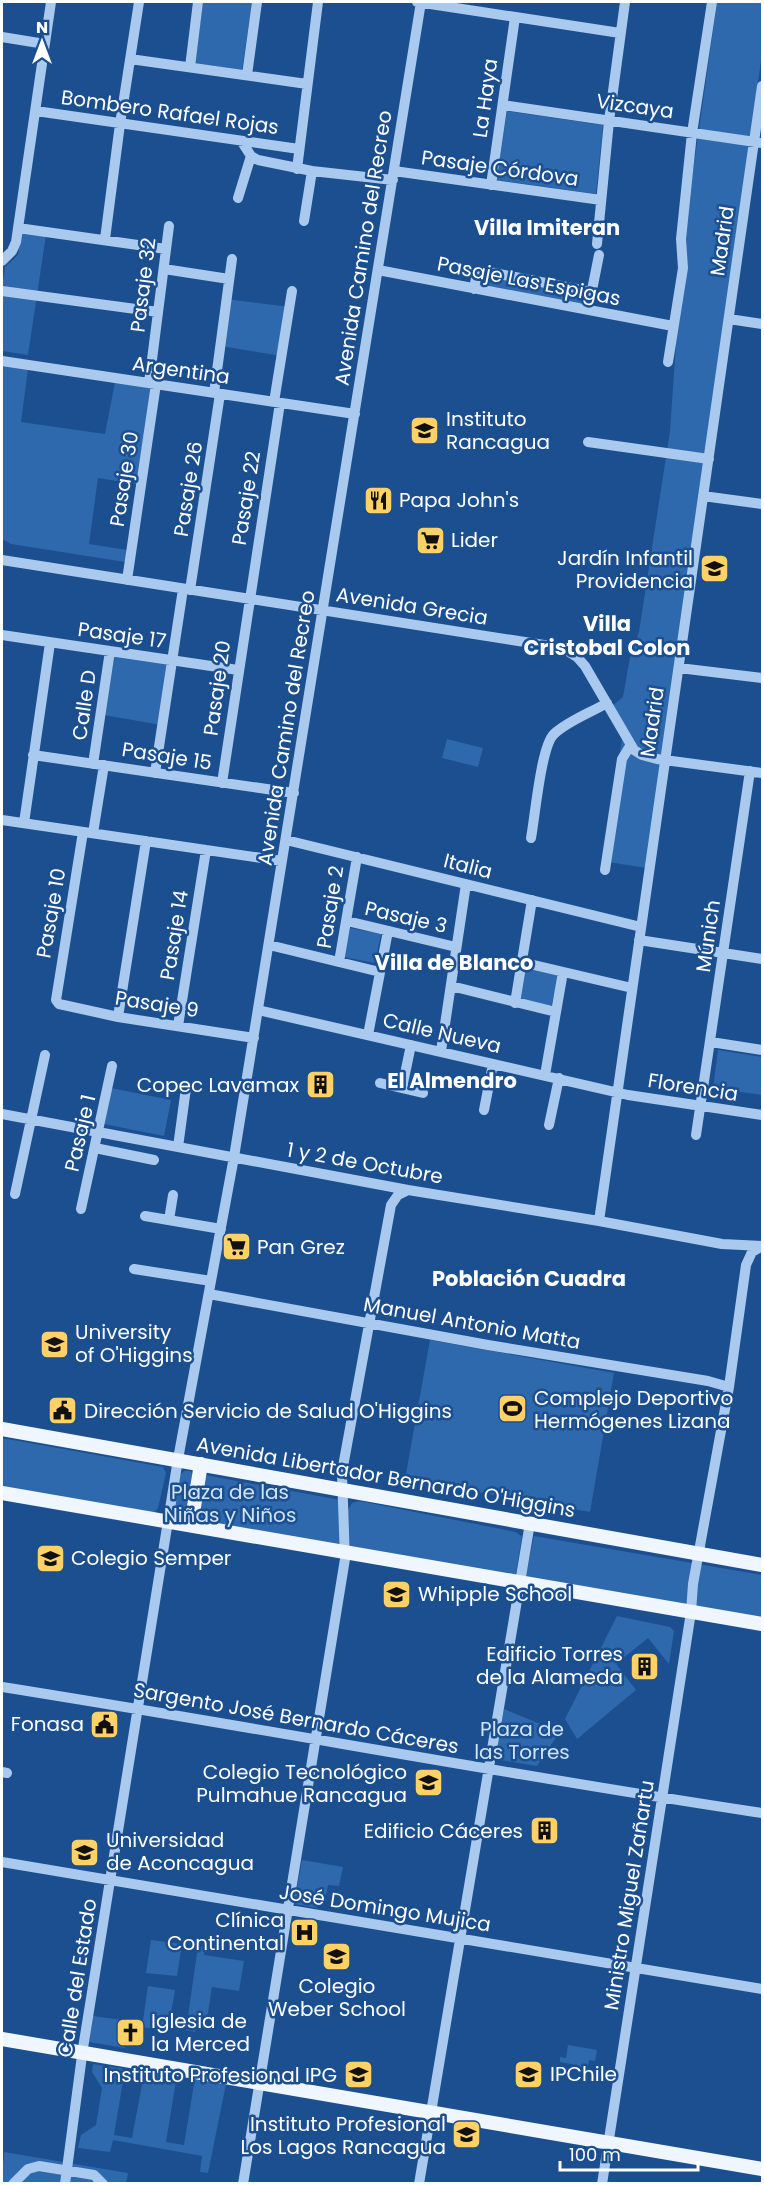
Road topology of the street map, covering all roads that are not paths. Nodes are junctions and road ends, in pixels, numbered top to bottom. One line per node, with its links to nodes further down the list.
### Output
1 (51, 2): 13 (street)
2 (139, 2): 14 (street)
3 (198, 2): 15 (street)
4 (257, 2): 16 (street)
5 (318, 2): 17 (street)
6 (416, 2): 7 (street)
7 (421, 2): 10 (street); 30 (street, Avenida Camino del Recreo)
8 (625, 2): 11 (street)
9 (712, 2): 23 (street)
10 (515, 17): 11 (street); 19 (street, La Haya)
11 (620, 33): 21 (street)
12 (2, 37): 13 (street)
13 (45, 44): 20 (street)
14 (130, 59): 15 (street); 22 (street)
15 (190, 67): 16 (street)
16 (247, 75): 17 (street)
17 (307, 84): 26 (street)
18 (762, 86): 25 (street, Madrid)
19 (502, 105): 21 (street, Vizcaya); 31 (street, La Haya)
20 (36, 111): 22 (street, Bombero Rafael Rojas); 36 (street)
21 (609, 121): 23 (street, Vizcaya); 33 (street)
22 (120, 124): 24 (street, Bombero Rafael Rojas); 37 (street)
23 (692, 133): 25 (street, Vizcaya); 54 (street)
24 (242, 142): 26 (street, Bombero Rafael Rojas); 27 (street)
25 (758, 143): 52 (street, Madrid)
26 (299, 149): 28 (street)
27 (251, 156): 28 (street, Bombero Rafael Rojas); 32 (street)
28 (297, 169): 29 (street, Bombero Rafael Rojas)
29 (312, 171): 30 (street, Bombero Rafael Rojas); 34 (street)
30 (393, 176): 31 (street, Pasaje Córdova); 42 (street, Avenida Camino del Recreo)
31 (491, 185): 33 (street, Pasaje Córdova)
32 (238, 198)
33 (601, 200): 48 (street)
34 (304, 221)
35 (169, 226): 38 (street, Pasaje 32)
36 (18, 228): 37 (street); 40 (street)
37 (105, 239): 38 (street)
38 (166, 249): 41 (street, Pasaje 32)
39 (232, 259): 43 (street, Pasaje 26)
40 (2, 261)
41 (164, 269): 43 (street); 51 (street, Pasaje 32)
42 (378, 270): 45 (street, Pasaje Las Espigas); 60 (street, Avenida Camino del Recreo)
43 (229, 279): 58 (street, Pasaje 26)
44 (538, 282): 45 (street); 48 (street); 49 (street)
45 (474, 289): 49 (street, Pasaje Las Espigas)
46 (2, 291): 51 (street)
47 (292, 291): 59 (street, Pasaje 22)
48 (592, 292): 50 (street)
49 (534, 300): 50 (street, Pasaje Las Espigas)
50 (588, 310): 54 (street, Pasaje Las Espigas)
51 (158, 312): 57 (street, Pasaje 32)
52 (729, 319): 53 (street); 62 (street, Madrid)
53 (762, 324)
54 (673, 326): 56 (street)
55 (2, 361): 57 (street, Argentina)
56 (668, 362)
57 (152, 384): 58 (street, Argentina); 66 (street, Pasaje 30)
58 (217, 393): 59 (street, Argentina); 67 (street, Pasaje 26)
59 (277, 402): 60 (street, Argentina); 68 (street, Pasaje 22)
60 (355, 414): 69 (street, Avenida Camino del Recreo)
61 (588, 442): 62 (street)
62 (709, 459): 63 (street, Madrid)
63 (703, 496): 64 (street); 74 (street, Madrid)
64 (762, 504)
65 (2, 562): 66 (street, Avenida Grecia)
66 (127, 580): 67 (street, Avenida Grecia)
67 (187, 589): 68 (street, Avenida Grecia); 73 (street, Pasaje 26)
68 (249, 599): 69 (street, Avenida Grecia); 75 (street, Pasaje 20)
69 (323, 610): 77 (street, Avenida Grecia); 86 (street, Avenida Camino del Recreo)
70 (2, 635): 71 (street, Pasaje 17)
71 (50, 643): 72 (street, Pasaje 17); 79 (street)
72 (110, 651): 73 (street, Pasaje 17); 81 (street, Calle D)
73 (172, 660): 75 (street, Pasaje 17); 83 (street, Pasaje 26)
74 (679, 668): 76 (street); 80 (street, Madrid)
75 (238, 670): 85 (street, Pasaje 20)
76 (762, 677)
77 (606, 703): 78 (street, Avenida Grecia); 90 (street)
78 (630, 746): 80 (street); 96 (street)
79 (33, 755): 81 (street, Pasaje 15); 88 (street)
80 (665, 760): 82 (street); 100 (street, Madrid)
81 (99, 764): 83 (street, Pasaje 15); 89 (street, Calle D)
82 (750, 771): 84 (street); 105 (street, Múnich)
83 (155, 773): 85 (street, Pasaje 15)
84 (762, 773)
85 (222, 783): 86 (street, Pasaje 15)
86 (294, 793): 91 (street, Avenida Camino del Recreo)
87 (2, 820): 88 (street)
88 (24, 823): 89 (street)
89 (88, 833): 92 (street); 113 (street, Pasaje 10)
90 (531, 838)
91 (286, 840): 94 (street, Italia); 95 (street, Avenida Camino del Recreo)
92 (146, 841): 93 (street); 117 (street)
93 (206, 850): 95 (street); 118 (street, Pasaje 14)
94 (357, 857): 97 (street, Italia); 99 (street, Pasaje 2)
95 (282, 861): 103 (street, Avenida Camino del Recreo)
96 (605, 870)
97 (466, 884): 98 (street, Italia); 104 (street)
98 (532, 900): 100 (street, Italia); 108 (street)
99 (346, 921): 101 (street, Pasaje 3); 107 (street, Pasaje 2)
100 (641, 927): 102 (street, Madrid)
101 (388, 931): 104 (street, Pasaje 3); 109 (street)
102 (639, 940): 105 (street); 112 (street, Madrid)
103 (269, 945): 107 (street); 115 (street, Avenida Camino del Recreo)
104 (456, 947): 111 (street)
105 (724, 953): 106 (street); 121 (street, Múnich)
106 (762, 959)
107 (339, 962): 109 (street)
108 (521, 962): 110 (street); 114 (street)
109 (380, 972): 119 (street)
110 (562, 972): 112 (street); 116 (street)
111 (451, 986): 114 (street); 124 (street)
112 (632, 988): 133 (street, Madrid)
113 (56, 1000): 117 (street, Pasaje 9)
114 (515, 1003): 116 (street)
115 (258, 1010): 119 (street, Calle Nueva); 120 (street, Avenida Camino del Recreo)
116 (556, 1012): 128 (street)
117 (118, 1017): 118 (street, Pasaje 9)
118 (178, 1026): 120 (street, Pasaje 9)
119 (368, 1035): 122 (street, Calle Nueva)
120 (254, 1038): 145 (street, Avenida Camino del Recreo)
121 (711, 1042): 123 (street); 135 (street, Múnich)
122 (411, 1045): 124 (street, Calle Nueva); 132 (street)
123 (762, 1050)
124 (441, 1051): 126 (street, Calle Nueva)
125 (45, 1056): 139 (street)
126 (493, 1064): 128 (street, Calle Nueva); 136 (street)
127 (112, 1066): 141 (street, Pasaje 1)
128 (545, 1075): 129 (street, Calle Nueva)
129 (559, 1078): 133 (street, Calle Nueva); 140 (street)
130 (380, 1083): 132 (street)
131 (186, 1088): 143 (street)
132 (402, 1088): 134 (street)
133 (618, 1092): 135 (street, Florencia); 155 (street, Madrid)
134 (423, 1093)
135 (702, 1107): 138 (street, Florencia); 142 (street, Múnich)
136 (484, 1110)
137 (2, 1114): 139 (street, 1 y 2 de Octubre)
138 (762, 1115)
139 (32, 1120): 141 (street, 1 y 2 de Octubre); 149 (street)
140 (549, 1125)
141 (98, 1132): 143 (street, 1 y 2 de Octubre); 144 (street, Pasaje 1)
142 (696, 1135)
143 (178, 1147): 145 (street, 1 y 2 de Octubre)
144 (94, 1148): 146 (street); 152 (street, Pasaje 1)
145 (234, 1157): 147 (street, 1 y 2 de Octubre); 156 (street, Avenida Camino del Recreo)
146 (154, 1160)
147 (380, 1184): 148 (street, 1 y 2 de Octubre); 151 (street)
148 (408, 1190): 151 (street); 155 (street, 1 y 2 de Octubre)
149 (15, 1194)
150 (173, 1195): 154 (street)
151 (391, 1205): 163 (street)
152 (81, 1209)
153 (146, 1216): 154 (street)
154 (169, 1220): 156 (street)
155 (599, 1221): 157 (street, 1 y 2 de Octubre)
156 (221, 1229): 161 (street, Avenida Camino del Recreo)
157 (722, 1244): 158 (street, 1 y 2 de Octubre); 159 (street, 1 y 2 de Octubre)
158 (762, 1246): 159 (street)
159 (746, 1265): 164 (street, Ministro Miguel Zañartu)
160 (134, 1269): 161 (street)
161 (211, 1281): 162 (street, Avenida Camino del Recreo)
162 (209, 1294): 163 (street, Manuel Antonio Matta); 166 (street, Avenida Camino del Recreo)
163 (369, 1324): 164 (street, Manuel Antonio Matta); 168 (street)
164 (729, 1387): 174 (street, Ministro Miguel Zañartu)
165 (2, 1429): 166 (main road, Avenida Libertador Bernardo O'Higgins)
166 (178, 1459): 167 (main road, Avenida Libertador Bernardo O'Higgins); 170 (street, Calle del Estado)
167 (201, 1464): 168 (main road, Avenida Libertador Bernardo O'Higgins); 172 (main road)
168 (343, 1489): 171 (main road, Avenida Libertador Bernardo O'Higgins); 173 (street)
169 (2, 1493): 170 (main road)
170 (168, 1521): 172 (main road); 180 (street, Calle del Estado)
171 (530, 1523): 174 (main road, Avenida Libertador Bernardo O'Higgins); 176 (street)
172 (191, 1526): 173 (main road)
173 (345, 1552): 176 (main road); 181 (street)
174 (700, 1552): 175 (main road, Avenida Libertador Bernardo O'Higgins); 177 (street, Ministro Miguel Zañartu)
175 (762, 1565)
176 (519, 1582): 177 (main road); 182 (street)
177 (691, 1612): 178 (main road); 183 (street, Ministro Miguel Zañartu)
178 (762, 1624)
179 (2, 1688): 180 (street, Sargento José Bernardo Cáceres)
180 (139, 1709): 181 (street, Sargento José Bernardo Cáceres); 186 (street, Calle del Estado)
181 (315, 1740): 182 (street, Sargento José Bernardo Cáceres); 187 (street)
182 (488, 1768): 183 (street, Sargento José Bernardo Cáceres); 188 (street)
183 (662, 1798): 184 (street, Sargento José Bernardo Cáceres); 189 (street, Ministro Miguel Zañartu)
184 (762, 1813)
185 (2, 1862): 186 (street, José Domingo Mujica)
186 (110, 1880): 187 (street, José Domingo Mujica); 192 (street, Calle del Estado)
187 (287, 1910): 188 (street, José Domingo Mujica); 193 (street)
188 (460, 1938): 189 (street, José Domingo Mujica); 194 (street)
189 (636, 1968): 190 (street, José Domingo Mujica); 195 (street, Ministro Miguel Zañartu)
190 (762, 1989)
191 (2, 2039): 192 (main road)
192 (82, 2052): 193 (main road); 197 (street, Calle del Estado)
193 (260, 2083): 194 (main road); 201 (street)
194 (431, 2113): 195 (main road); 202 (street)
195 (609, 2142): 196 (main road); 203 (street, Ministro Miguel Zañartu)
196 (762, 2169)
197 (67, 2170): 198 (street); 199 (street, Calle del Estado); 200 (street)
198 (13, 2184)
199 (65, 2184)
200 (103, 2184)
201 (243, 2184)
202 (419, 2184)
203 (602, 2184)

